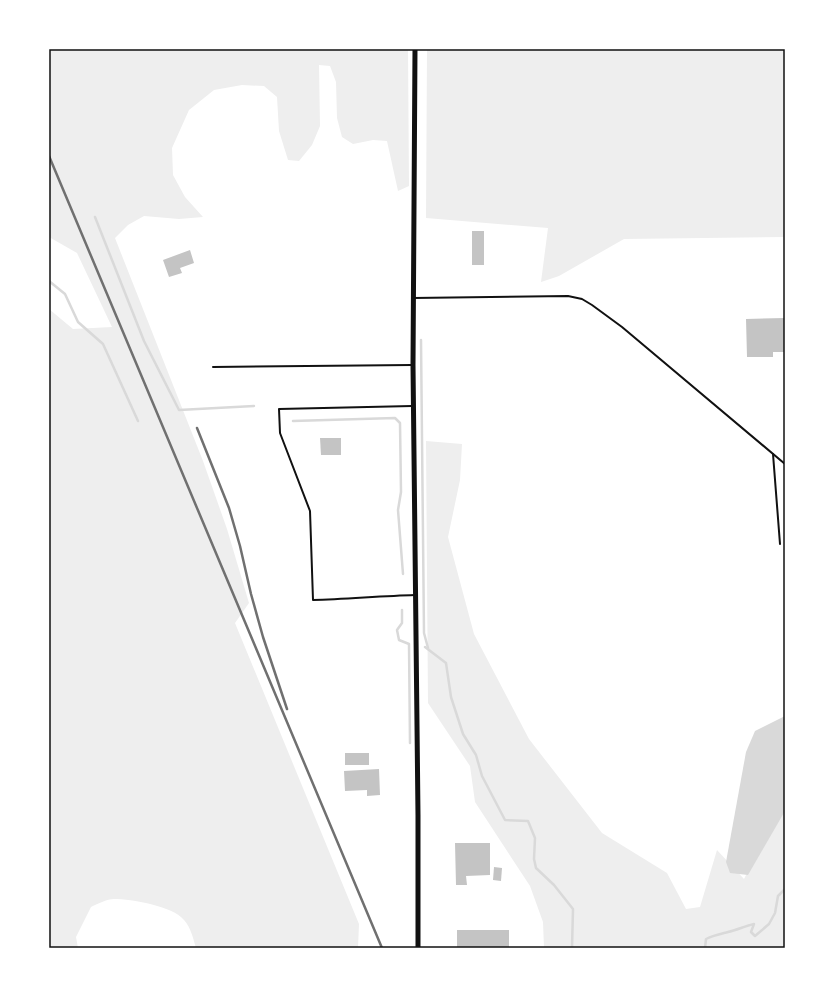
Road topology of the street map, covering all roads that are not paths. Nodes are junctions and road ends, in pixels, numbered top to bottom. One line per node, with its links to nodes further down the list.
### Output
1 (414, 49): 2 (street)
2 (413, 298): 3 (street); 6 (lane)
3 (413, 364): 4 (lane); 5 (street)
4 (213, 367)
5 (414, 406): 9 (street); 9 (lane)
6 (773, 454): 7 (lane); 8 (lane)
7 (785, 464)
8 (780, 544)
9 (415, 595): 10 (street)
10 (418, 948)

